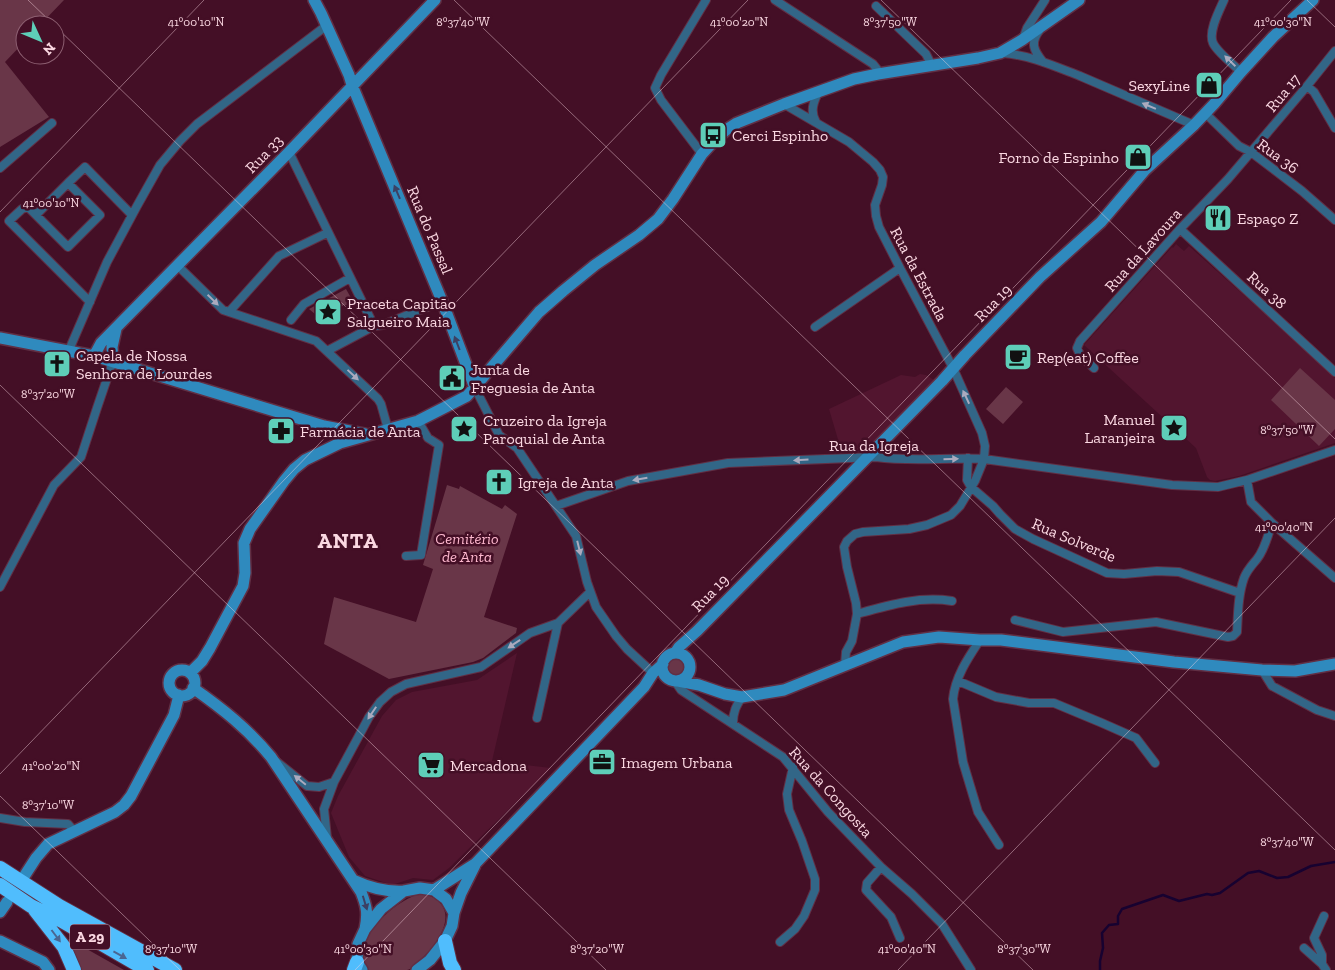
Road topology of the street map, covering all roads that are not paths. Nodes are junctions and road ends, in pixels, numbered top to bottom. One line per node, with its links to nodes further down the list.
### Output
1 (314, 0): 11 (street, Rua do Passal)
2 (435, 0): 19 (street, Rua 33)
3 (706, 0): 33 (street)
4 (774, 0): 18 (street)
5 (1045, 0): 12 (street)
6 (1079, 0): 10 (street)
7 (1224, 0): 17 (street, one-way to 7)
8 (1313, 0): 17 (street, Rua 19)
9 (876, 6): 16 (street)
10 (1044, 25): 12 (street); 15 (street)
11 (326, 26): 19 (street, Rua do Passal); 38 (street)
12 (1022, 40): 13 (street)
13 (1000, 53): 15 (street); 16 (street)
14 (1334, 53): 20 (street, Rua 17)
15 (1043, 62): 28 (street, one-way to 15)
16 (930, 66): 18 (street)
17 (1241, 72): 25 (street, Rua 19)
18 (878, 74): 21 (street)
19 (352, 85): 31 (street, Rua 33); 46 (street, Rua do Passal, one-way to 19)
20 (1307, 86): 29 (street); 32 (street, Rua 17)
21 (819, 91): 22 (street); 24 (street)
22 (803, 97): 23 (street); 24 (street)
23 (784, 104): 27 (street, Rua da Estrada); 33 (street)
24 (812, 108): 27 (street)
25 (1205, 113): 28 (street, Rua 19); 32 (street, Rua 36)
26 (52, 123): 30 (street)
27 (818, 124): 44 (street, Rua da Estrada)
28 (1194, 125): 58 (street, Rua 19)
29 (1335, 128)
30 (20, 150): 34 (street); 35 (street)
31 (289, 152): 42 (street); 43 (street, Rua 33)
32 (1251, 152): 37 (street, Rua 36); 41 (street, Rua da Lavoura)
33 (702, 154): 61 (street)
34 (0, 162)
35 (0, 168)
36 (68, 183): 38 (street); 39 (street); 39 (street)
37 (1332, 213): 40 (street, Rua 36)
38 (132, 214): 47 (street)
39 (36, 216): 47 (street)
40 (1335, 220)
41 (1180, 229): 59 (street, Rua da Lavoura); 60 (street, Rua 38)
42 (327, 232): 45 (street); 48 (street)
43 (178, 266): 48 (street, one-way to 48); 52 (street, Rua 33)
44 (900, 268): 51 (street); 58 (street, Rua da Estrada)
45 (350, 278): 49 (street); 50 (street)
46 (442, 301): 50 (street); 61 (street, Rua do Passal, one-way to 46)
47 (90, 302): 54 (street)
48 (229, 312): 55 (street)
49 (292, 320)
50 (374, 326): 55 (street)
51 (814, 327)
52 (116, 329): 56 (street, Rua 33); 57 (street)
53 (0, 338): 54 (street)
54 (69, 350): 56 (street)
55 (327, 351): 65 (street, one-way to 65)
56 (94, 356): 57 (street)
57 (114, 361): 63 (street); 79 (street)
58 (953, 368): 70 (street, Rua 19); 72 (street, Rua da Estrada, one-way to 58)
59 (1094, 368)
60 (1335, 372)
61 (475, 388): 62 (street); 75 (street)
62 (418, 421): 65 (street); 77 (street)
63 (327, 427): 64 (street); 68 (street)
64 (339, 429): 66 (street); 67 (street)
65 (388, 429): 66 (street)
66 (367, 435): 67 (street)
67 (340, 443): 68 (street)
68 (325, 450): 95 (street)
69 (1335, 450): 73 (street, Rua da Igreja)
70 (867, 457): 71 (street, Rua da Igreja, one-way to 71); 75 (street, Rua da Igreja, one-way to 75); 86 (street, Rua 19)
71 (968, 458): 72 (street, Rua da Igreja); 74 (street)
72 (984, 459): 73 (street, Rua da Igreja); 74 (street)
73 (1247, 480): 76 (street)
74 (971, 487): 81 (street, Rua Solverde); 83 (street)
75 (556, 506): 80 (street, one-way to 80)
76 (1272, 523): 78 (street); 81 (street)
77 (406, 556)
78 (1335, 578)
79 (0, 588)
80 (590, 592): 85 (street); 96 (street)
81 (1240, 593): 84 (street)
82 (952, 601): 83 (street)
83 (857, 614): 92 (street)
84 (1015, 620)
85 (558, 623): 105 (street); 110 (street, one-way to 110)
86 (696, 631): 88 (street, Rua 19); 89 (street, Rua 19)
87 (980, 640): 92 (street); 94 (street); 98 (street)
88 (675, 653): 89 (street); 90 (street)
89 (687, 657): 93 (street)
90 (663, 664): 96 (street); 97 (street)
91 (1335, 664): 94 (street)
92 (845, 665): 103 (street)
93 (690, 669): 97 (street); 99 (street)
94 (1262, 670): 104 (street)
95 (190, 673): 101 (street); 102 (street)
96 (653, 673): 100 (street)
97 (674, 680): 99 (street); 100 (street); 106 (street, Rua da Congosta)
98 (958, 681): 108 (street); 114 (street)
99 (699, 685): 103 (street)
100 (644, 687): 115 (street)
101 (193, 688): 102 (street); 107 (street)
102 (179, 695): 112 (street)
103 (742, 697): 106 (street)
104 (1335, 716)
105 (537, 718)
106 (733, 723): 109 (street, Rua da Congosta)
107 (272, 757): 110 (street, one-way to 107); 113 (street)
108 (1155, 763)
109 (793, 767): 116 (street, Rua da Congosta); 132 (street)
110 (334, 782): 113 (street)
111 (0, 818): 112 (street)
112 (74, 831): 118 (street)
113 (328, 844): 119 (street)
114 (999, 845)
115 (475, 864): 121 (street); 126 (street)
116 (881, 867): 129 (street); 142 (street, Rua da Congosta)
117 (0, 868): 139 (highway, A 29)
118 (25, 874)
119 (353, 879): 122 (street); 128 (street, one-way to 128)
120 (0, 885): 124 (highway, A 29)
121 (434, 890): 122 (street); 126 (street)
122 (404, 891): 128 (street)
123 (7, 902): 125 (street)
124 (31, 906): 137 (highway, one-way to 137); 138 (highway, A 29, one-way to 138)
125 (0, 912)
126 (454, 913): 131 (street)
127 (1324, 916): 135 (street)
128 (365, 930): 134 (street)
129 (900, 938)
130 (0, 941): 136 (street)
131 (445, 941): 140 (street); 141 (highway)
132 (780, 942)
133 (1304, 948): 135 (street)
134 (358, 967)
135 (1324, 967)
136 (49, 970)
137 (74, 970)
138 (147, 970)
139 (175, 970)
140 (417, 970)
141 (454, 970)
142 (971, 970)

